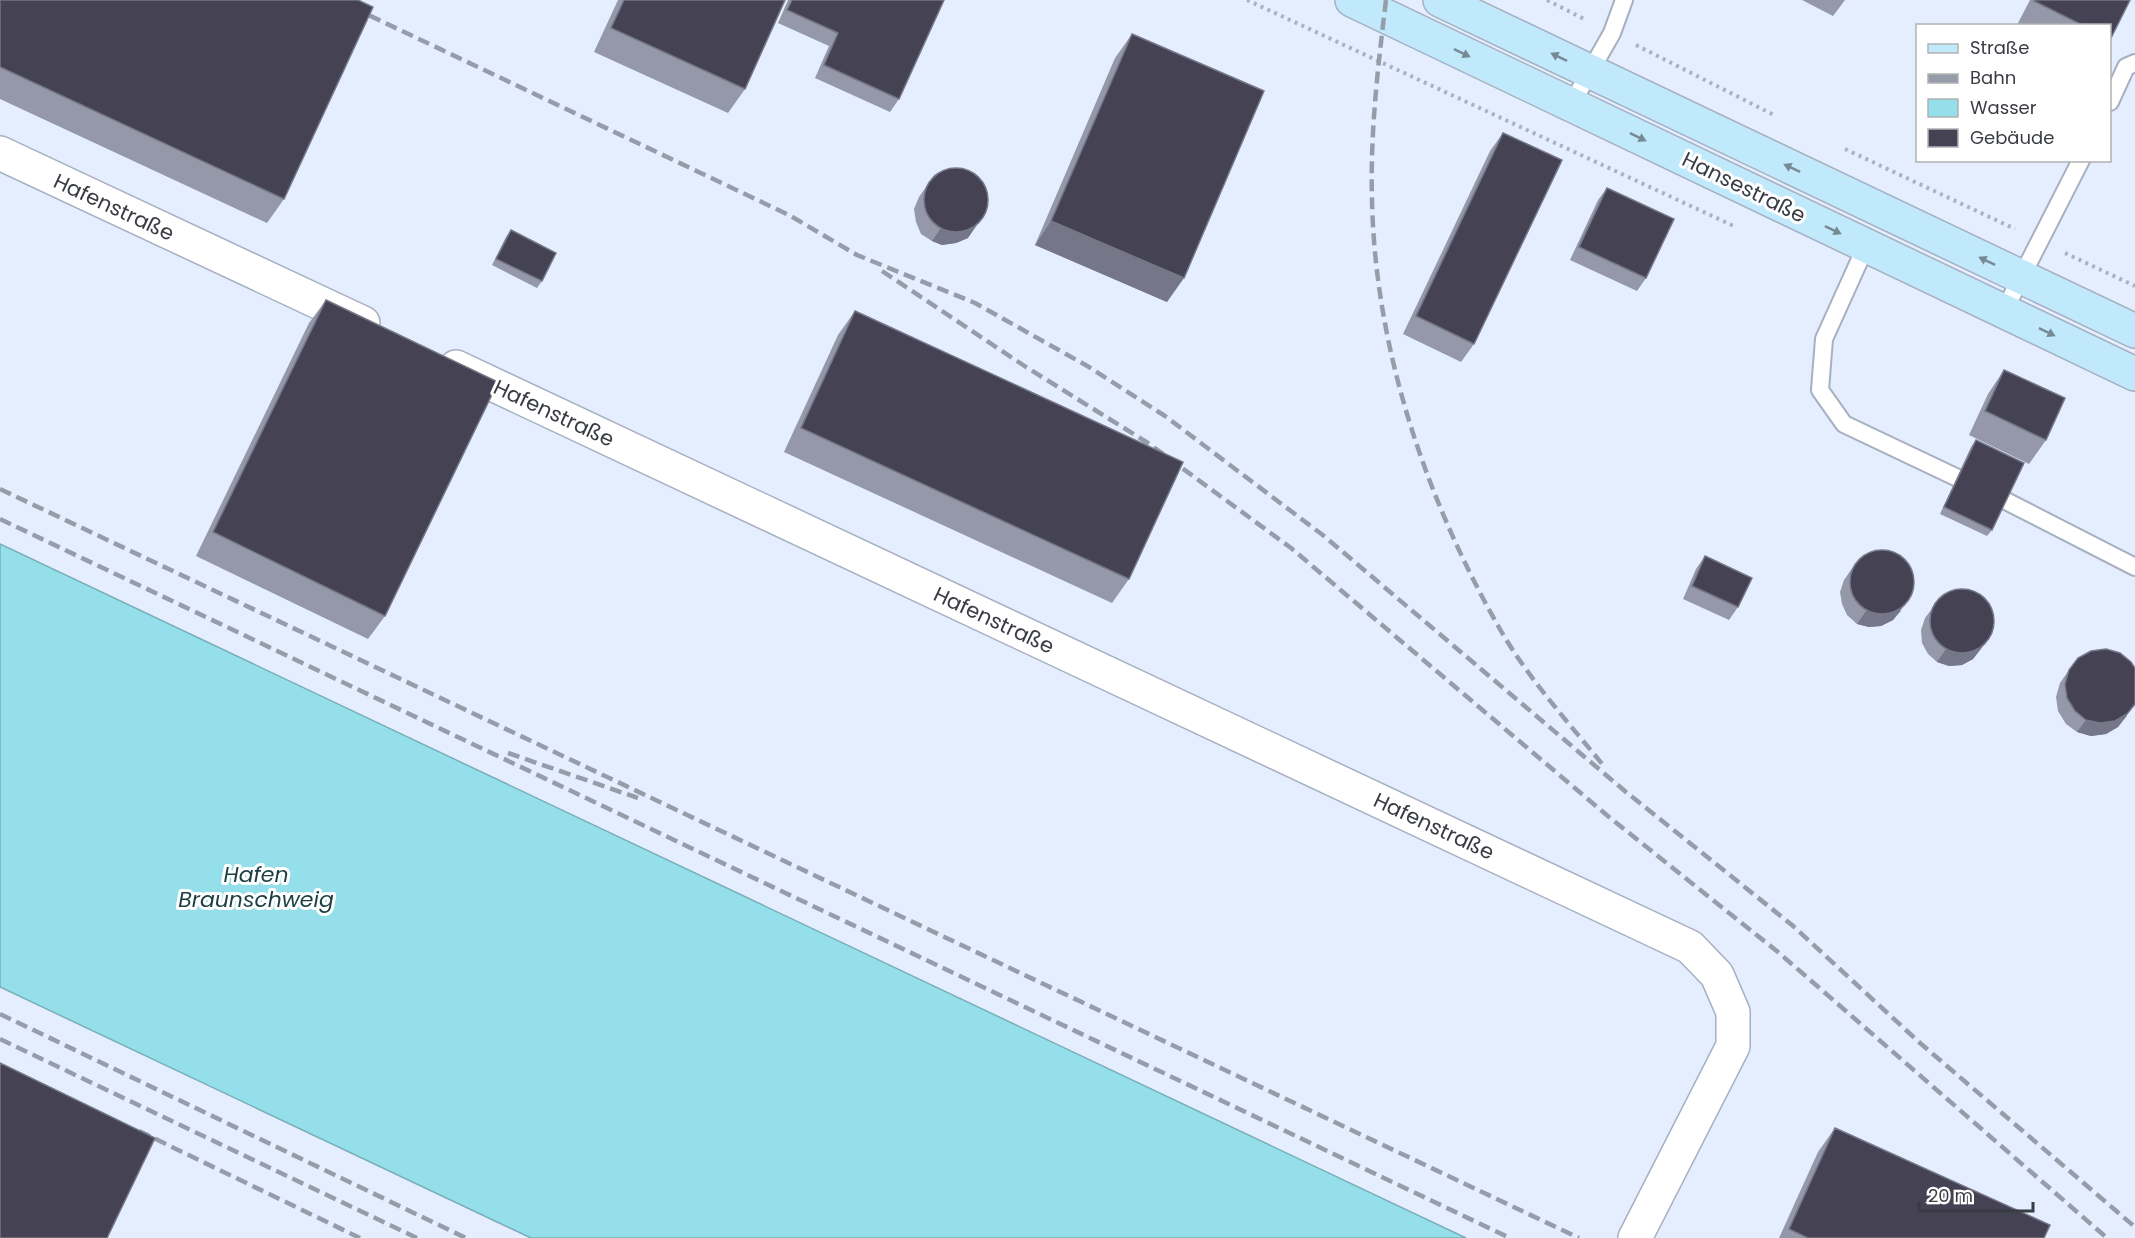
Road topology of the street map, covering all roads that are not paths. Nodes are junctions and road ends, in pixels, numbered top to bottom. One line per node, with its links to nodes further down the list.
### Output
1 (1352, 0): 4 (main road, Hansestraße)
2 (1441, 0): 4 (street); 6 (main road, Hansestraße, one-way to 2)
3 (1624, 0): 6 (lane)
4 (1429, 37): 8 (main road, Hansestraße, one-way to 8)
5 (2135, 63): 7 (lane)
6 (1589, 71): 8 (lane); 12 (main road, Hansestraße, one-way to 6)
7 (2111, 98)
8 (1571, 105): 11 (main road, Hansestraße, one-way to 11)
9 (0, 153): 15 (street, Hafenstraße)
10 (2080, 162): 12 (lane)
11 (1866, 246): 13 (main road, Hansestraße); 18 (lane)
12 (2020, 277): 13 (lane); 14 (main road, Hansestraße)
13 (2004, 311): 17 (main road, Hansestraße, one-way to 17)
14 (2135, 331)
15 (390, 336)
16 (433, 356): 19 (street, Hafenstraße)
17 (2135, 374)
18 (2135, 567)
19 (1635, 1238)

